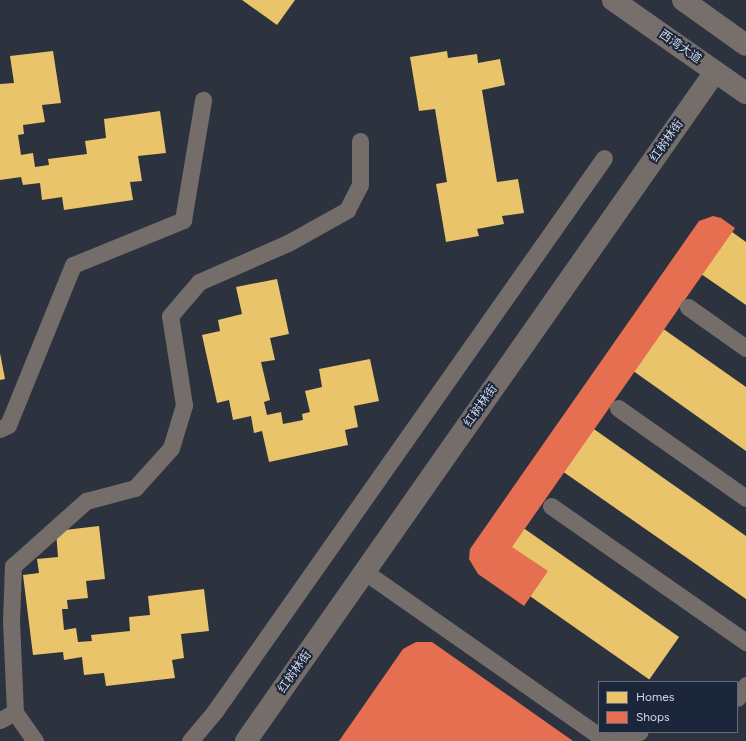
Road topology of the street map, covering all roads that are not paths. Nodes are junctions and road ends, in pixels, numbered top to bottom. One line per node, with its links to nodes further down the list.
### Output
1 (613, 0): 4 (main road, 西湾大道)
2 (683, 0): 3 (main road)
3 (746, 45)
4 (715, 72): 5 (main road, 西湾大道); 15 (street, 红树林街)
5 (746, 93)
6 (203, 100): 12 (lane)
7 (360, 141): 19 (lane)
8 (604, 158): 22 (lane)
9 (688, 307): 10 (lane)
10 (746, 348)
11 (618, 408): 13 (lane)
12 (0, 429)
13 (746, 498)
14 (551, 506): 16 (lane)
15 (365, 572): 23 (street, 红树林街); 24 (lane)
16 (746, 642)
17 (746, 685): 18 (lane)
18 (738, 697)
19 (7, 716): 21 (lane)
20 (636, 733): 25 (lane)
21 (35, 741)
22 (190, 741)
23 (246, 741)
24 (606, 741)
25 (613, 741)

